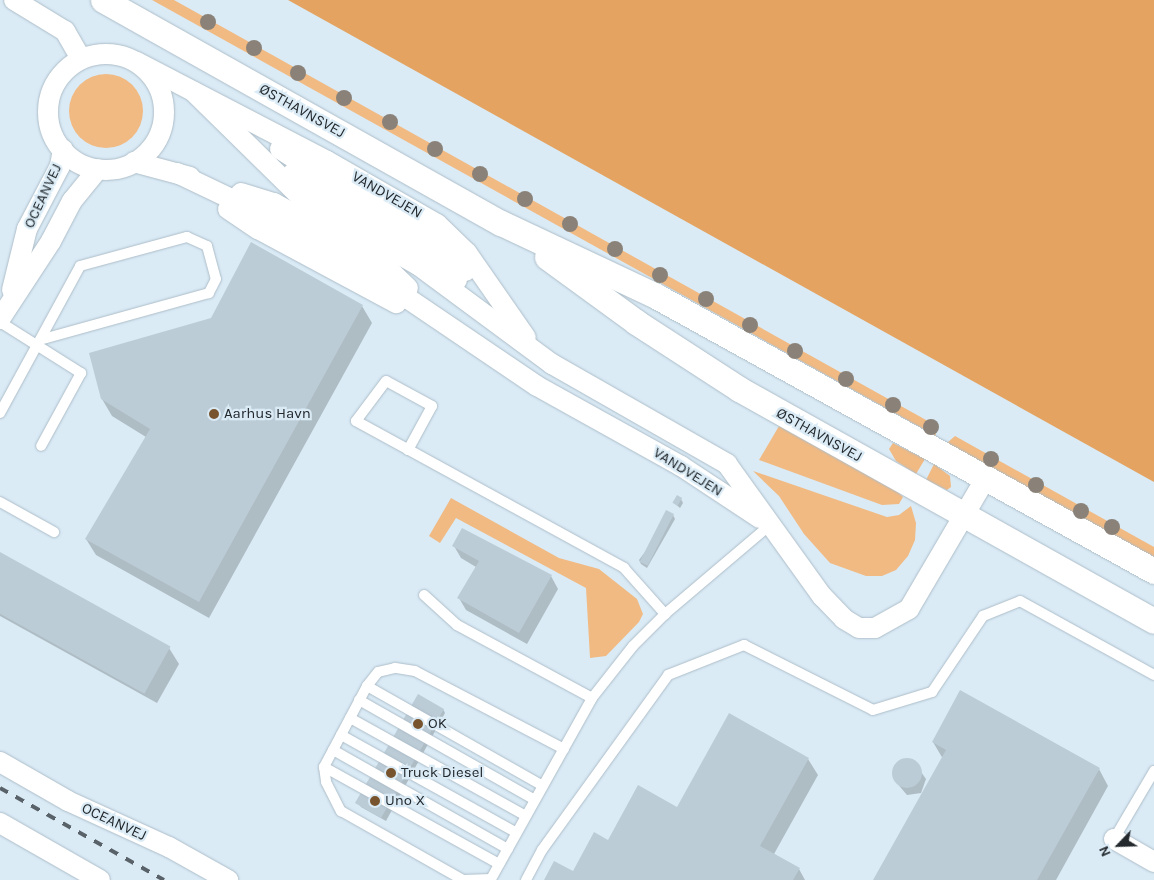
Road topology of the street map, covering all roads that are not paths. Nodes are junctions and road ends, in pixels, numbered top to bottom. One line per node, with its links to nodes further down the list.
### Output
1 (14, 0): 3 (street)
2 (103, 0): 9 (street, ØSTHAVNSVEJ)
3 (81, 60): 4 (street); 6 (street)
4 (137, 62): 5 (street, VANDVEJEN); 7 (street)
5 (194, 92): 12 (street, VANDVEJEN); 12 (street, VANDVEJEN)
6 (63, 149): 8 (street); 10 (street, OCEANVEJ)
7 (134, 162): 8 (street); 19 (street, VANDVEJEN)
8 (98, 169): 10 (street, OCEANVEJ)
9 (501, 223): 16 (street, ØSTHAVNSVEJ); 18 (street, ØSTHAVNSVEJ)
10 (2, 309): 11 (lane)
11 (39, 343): 11 (lane); 13 (lane); 14 (lane)
12 (535, 352): 19 (street, VANDVEJEN)
13 (0, 413)
14 (41, 446)
15 (408, 450): 15 (lane); 23 (lane)
16 (986, 478): 18 (street, VANDVEJEN); 21 (street, ØSTHAVNSVEJ)
17 (0, 502): 20 (lane)
18 (964, 516): 19 (street, VANDVEJEN); 24 (street, ØSTHAVNSVEJ)
19 (770, 525): 23 (lane)
20 (54, 532)
21 (1154, 572)
22 (424, 594): 27 (lane)
23 (665, 614): 27 (lane)
24 (1154, 621)
25 (1154, 675): 47 (lane)
26 (367, 686): 28 (lane); 31 (lane); 36 (lane)
27 (592, 698): 31 (lane)
28 (360, 700): 29 (lane); 37 (lane)
29 (350, 718): 30 (lane); 38 (lane)
30 (341, 735): 32 (lane); 40 (lane)
31 (564, 749): 36 (lane)
32 (333, 750): 34 (lane); 42 (lane)
33 (0, 762): 46 (street, OCEANVEJ)
34 (324, 767): 44 (lane); 44 (lane)
35 (1154, 771): 41 (lane)
36 (543, 786): 37 (lane)
37 (535, 800): 38 (lane)
38 (526, 816): 40 (lane)
39 (0, 823): 45 (street)
40 (517, 833): 42 (lane)
41 (1114, 839): 43 (street)
42 (508, 849): 44 (lane)
43 (1154, 862)
44 (499, 864)
45 (100, 880)
46 (228, 880)
47 (526, 880)

